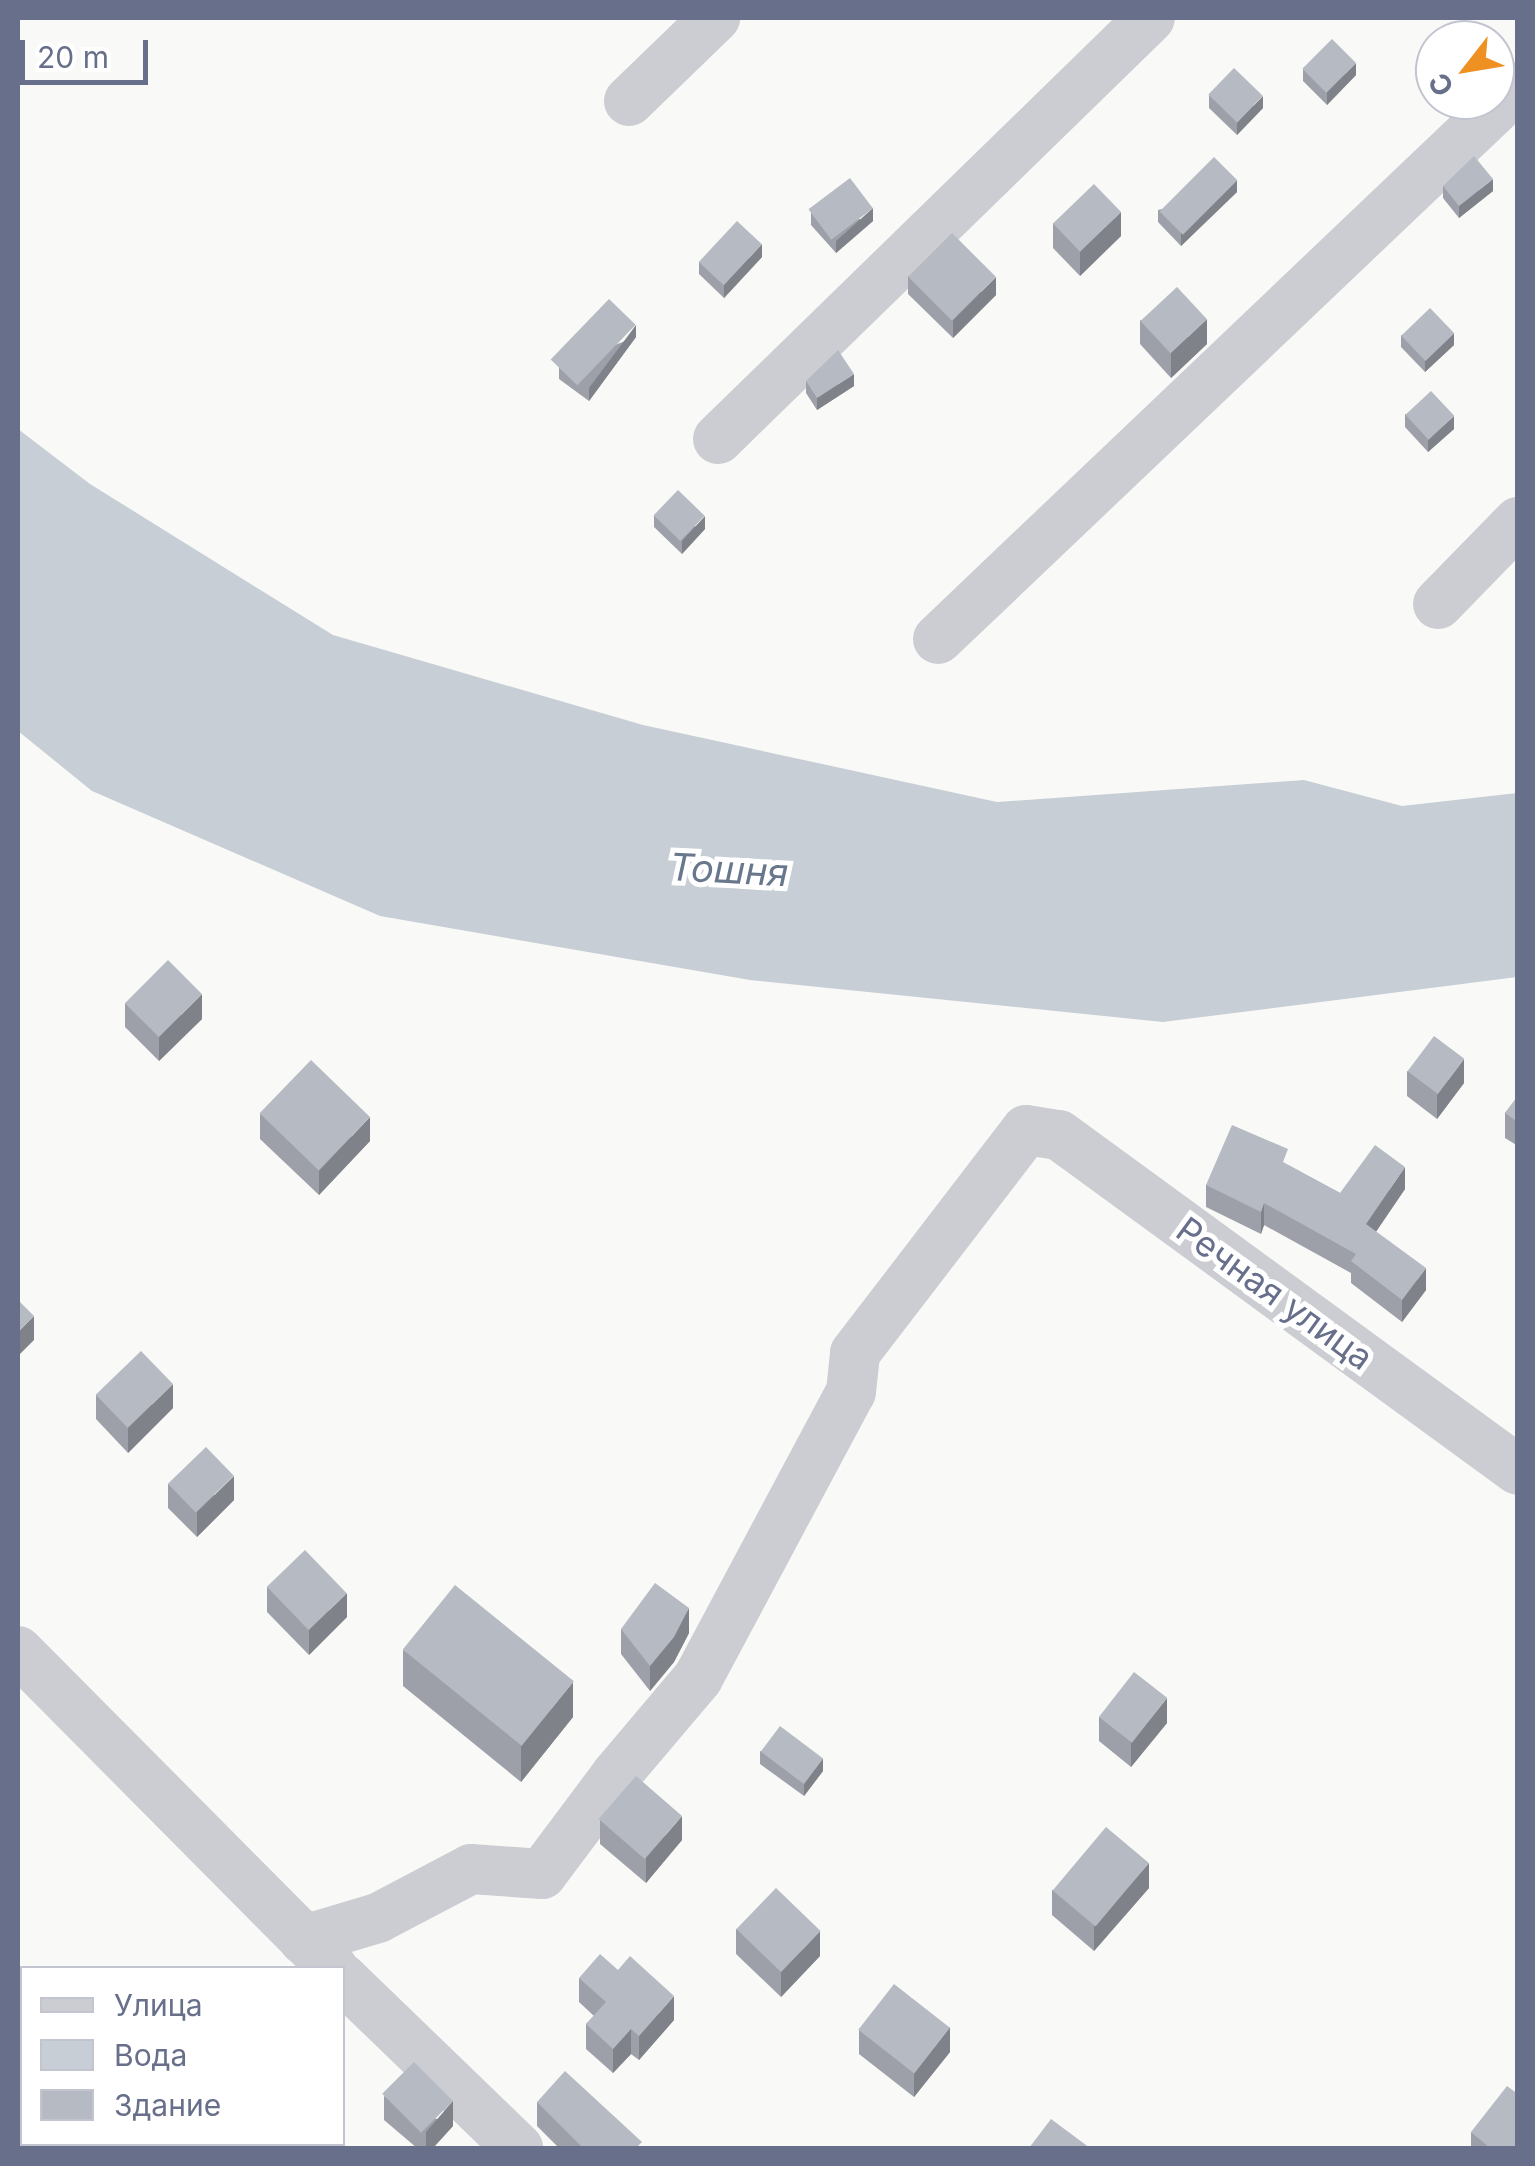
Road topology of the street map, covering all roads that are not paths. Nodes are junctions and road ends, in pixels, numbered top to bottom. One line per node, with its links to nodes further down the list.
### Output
1 (715, 18): 4 (street)
2 (1150, 18): 5 (street)
3 (1518, 87): 8 (street)
4 (629, 101)
5 (718, 439)
6 (1518, 522): 7 (street)
7 (1438, 604)
8 (938, 638)
9 (1518, 1470): 11 (street, Речная улица)
10 (18, 1651): 11 (street)
11 (319, 1954)
12 (345, 1981): 13 (street)
13 (499, 2142)

